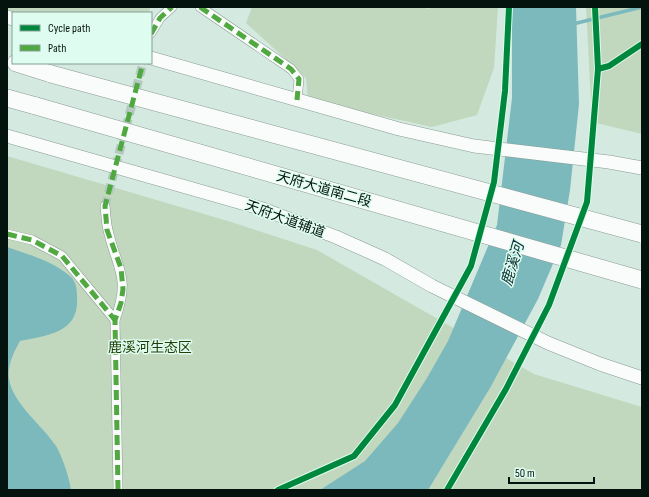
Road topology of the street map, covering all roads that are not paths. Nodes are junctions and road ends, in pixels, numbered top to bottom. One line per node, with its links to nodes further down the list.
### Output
1 (172, 7): 3 (street)
2 (200, 7): 7 (street)
3 (152, 31)
4 (152, 58): 7 (street)
5 (19, 64): 12 (highway, bridge)
6 (7, 98): 13 (highway, 天府大道南二段, bridge)
7 (297, 100): 9 (street)
8 (7, 136): 17 (street, 天府大道辅道)
9 (642, 168)
10 (105, 206): 16 (street)
11 (7, 234): 16 (street)
12 (641, 234)
13 (623, 274): 14 (highway, 天府大道南二段, bridge); 15 (highway, bridge)
14 (642, 280)
15 (642, 284)
16 (115, 320): 18 (street)
17 (642, 378)
18 (118, 490)

